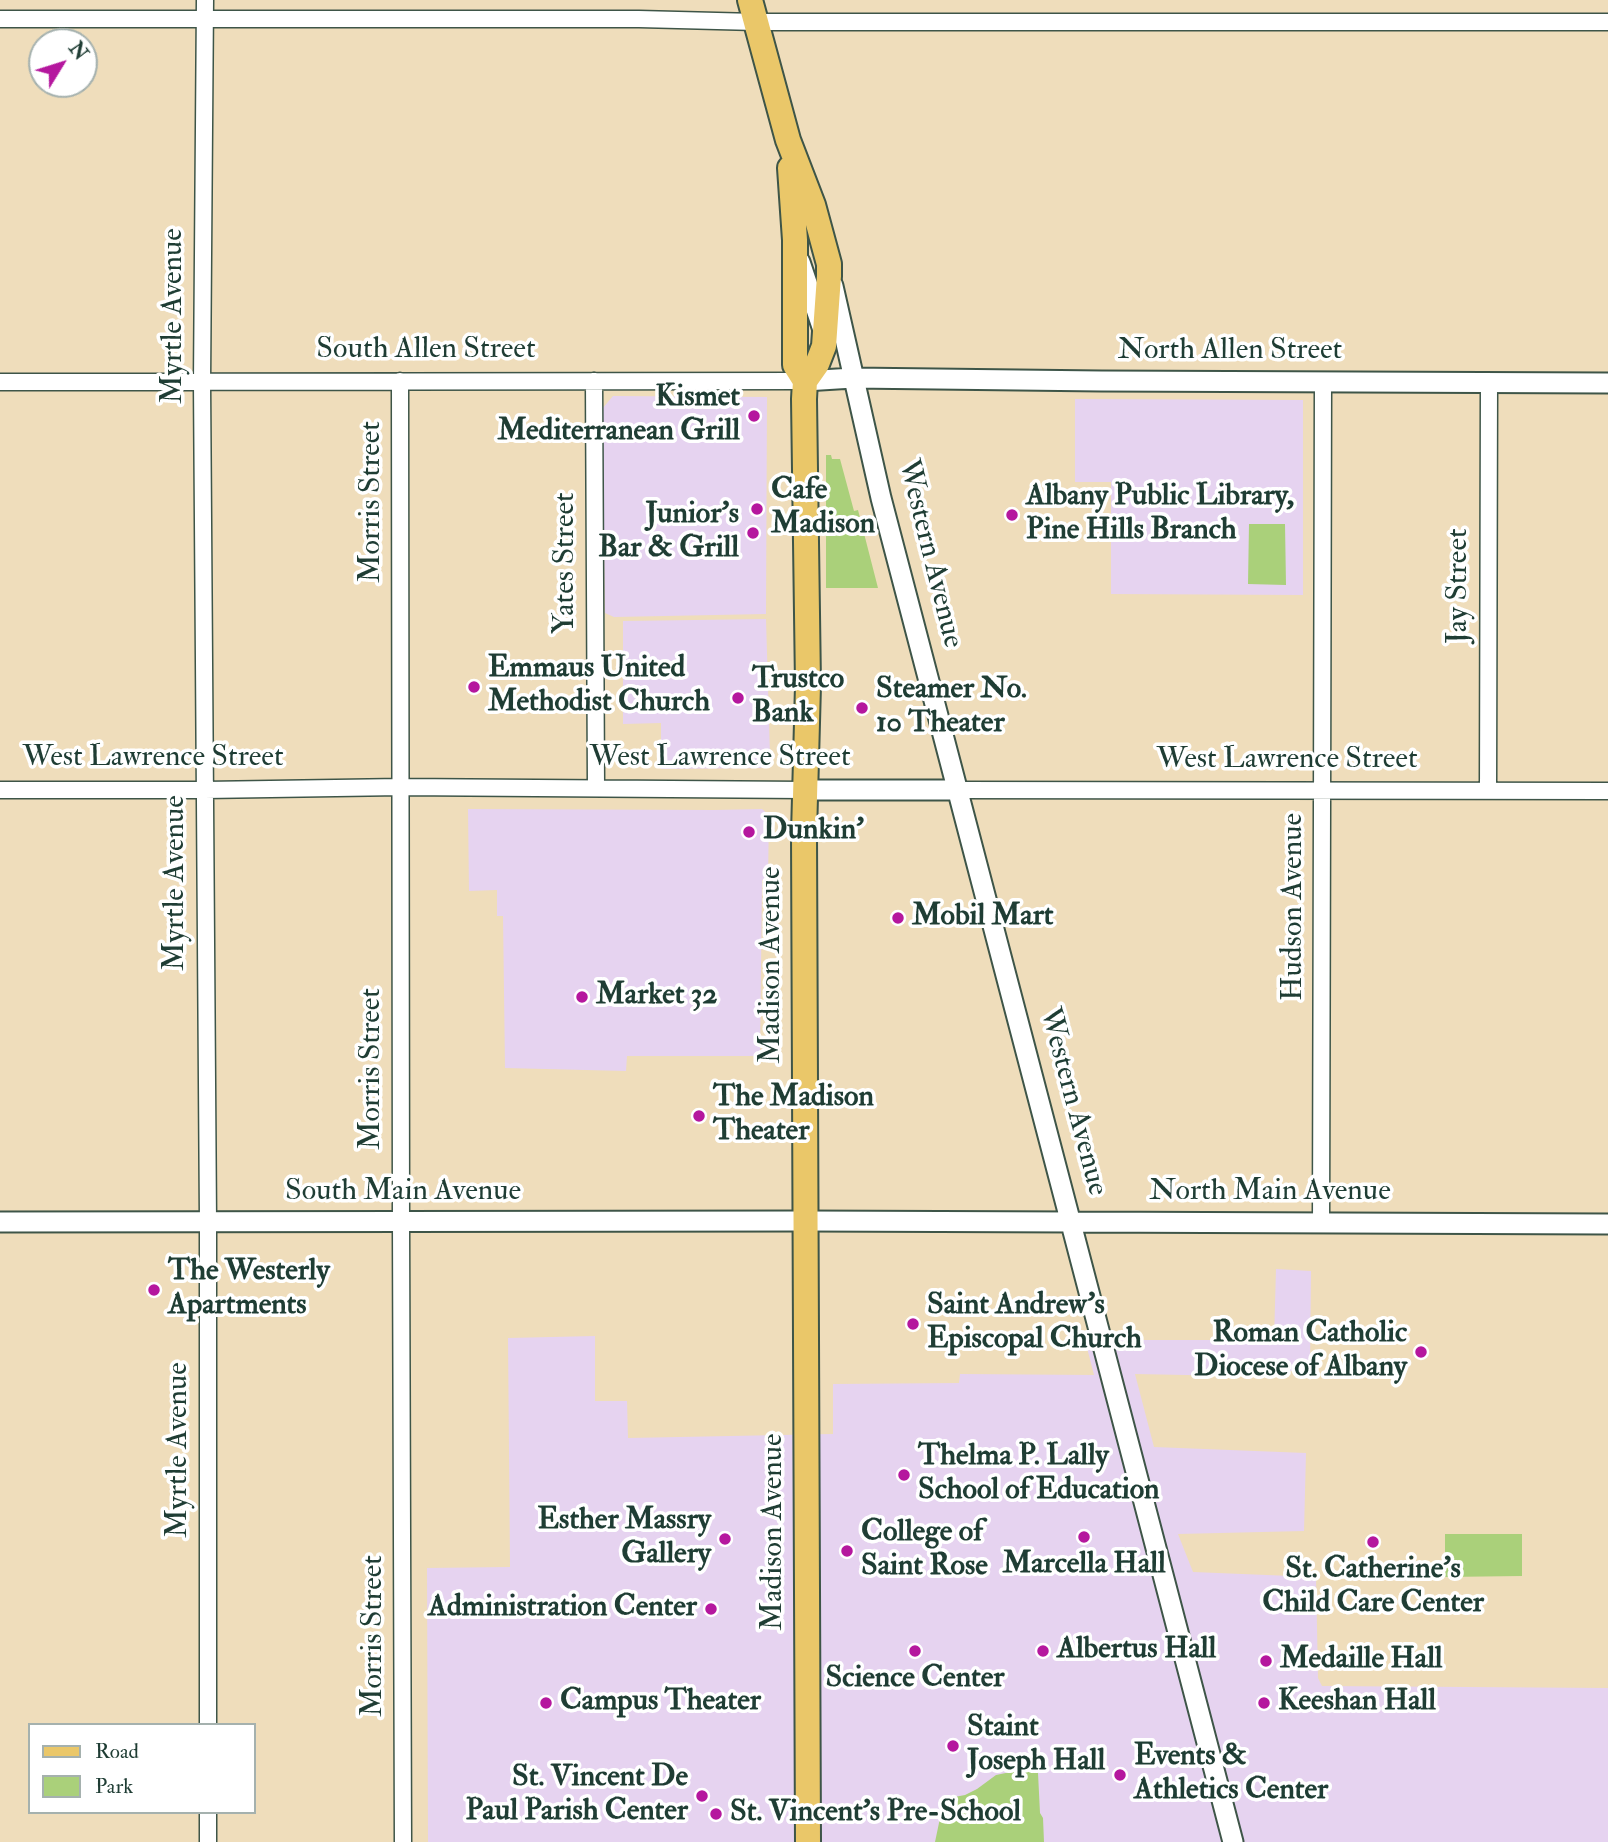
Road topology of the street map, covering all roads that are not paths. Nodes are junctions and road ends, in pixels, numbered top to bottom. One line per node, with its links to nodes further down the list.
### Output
1 (205, 0): 3 (street, Myrtle Avenue)
2 (753, 11): 3 (street); 5 (street); 6 (main road, Western Avenue)
3 (205, 18): 4 (street); 14 (street, Myrtle Avenue)
4 (0, 19)
5 (1608, 22)
6 (788, 140): 7 (main road, Western Avenue); 8 (main road, Western Avenue)
7 (795, 240): 9 (street, Western Avenue); 15 (main road, Madison Avenue)
8 (829, 264): 9 (main road, Madison Avenue); 10 (street, Western Avenue)
9 (825, 336): 10 (street, Western Avenue); 15 (main road, Madison Avenue)
10 (853, 379): 15 (street, South Allen Street); 16 (street, North Allen Street); 24 (street, Western Avenue)
11 (400, 381): 12 (street, South Allen Street); 14 (street, South Allen Street); 19 (street, Morris Street)
12 (594, 381): 15 (street, South Allen Street); 20 (street, Yates Street)
13 (0, 382): 14 (street, South Allen Street)
14 (202, 382): 22 (street, Myrtle Avenue)
15 (805, 382): 23 (main road, Madison Avenue)
16 (1323, 382): 17 (street, North Allen Street); 27 (street, Hudson Avenue)
17 (1489, 382): 18 (street, North Allen Street); 25 (street, Jay Street)
18 (1608, 383)
19 (401, 787): 20 (street, West Lawrence Street); 22 (street, West Lawrence Street); 32 (street, Morris Street)
20 (596, 788): 23 (street, West Lawrence Street)
21 (0, 790): 22 (street, West Lawrence Street)
22 (205, 790): 30 (street, Myrtle Avenue)
23 (805, 790): 24 (street, West Lawrence Street); 28 (main road, Madison Avenue)
24 (958, 790): 27 (street, West Lawrence Street); 31 (street, Western Avenue)
25 (1488, 790): 26 (street, West Lawrence Street); 27 (street, West Lawrence Street)
26 (1608, 790)
27 (1323, 792): 33 (street, Hudson Avenue)
28 (806, 1221): 31 (street, North Main Avenue); 32 (street, South Main Avenue); 39 (main road, Madison Avenue)
29 (0, 1222): 30 (street, South Main Avenue)
30 (208, 1222): 32 (street, South Main Avenue); 35 (street, Myrtle Avenue)
31 (1071, 1222): 33 (street, North Main Avenue); 40 (street, Western Avenue)
32 (401, 1223): 38 (street, Morris Street)
33 (1321, 1223): 34 (street, North Main Avenue)
34 (1608, 1224)
35 (208, 1723)
36 (208, 1814): 37 (street)
37 (208, 1842)
38 (404, 1842)
39 (808, 1842)
40 (1233, 1842)

